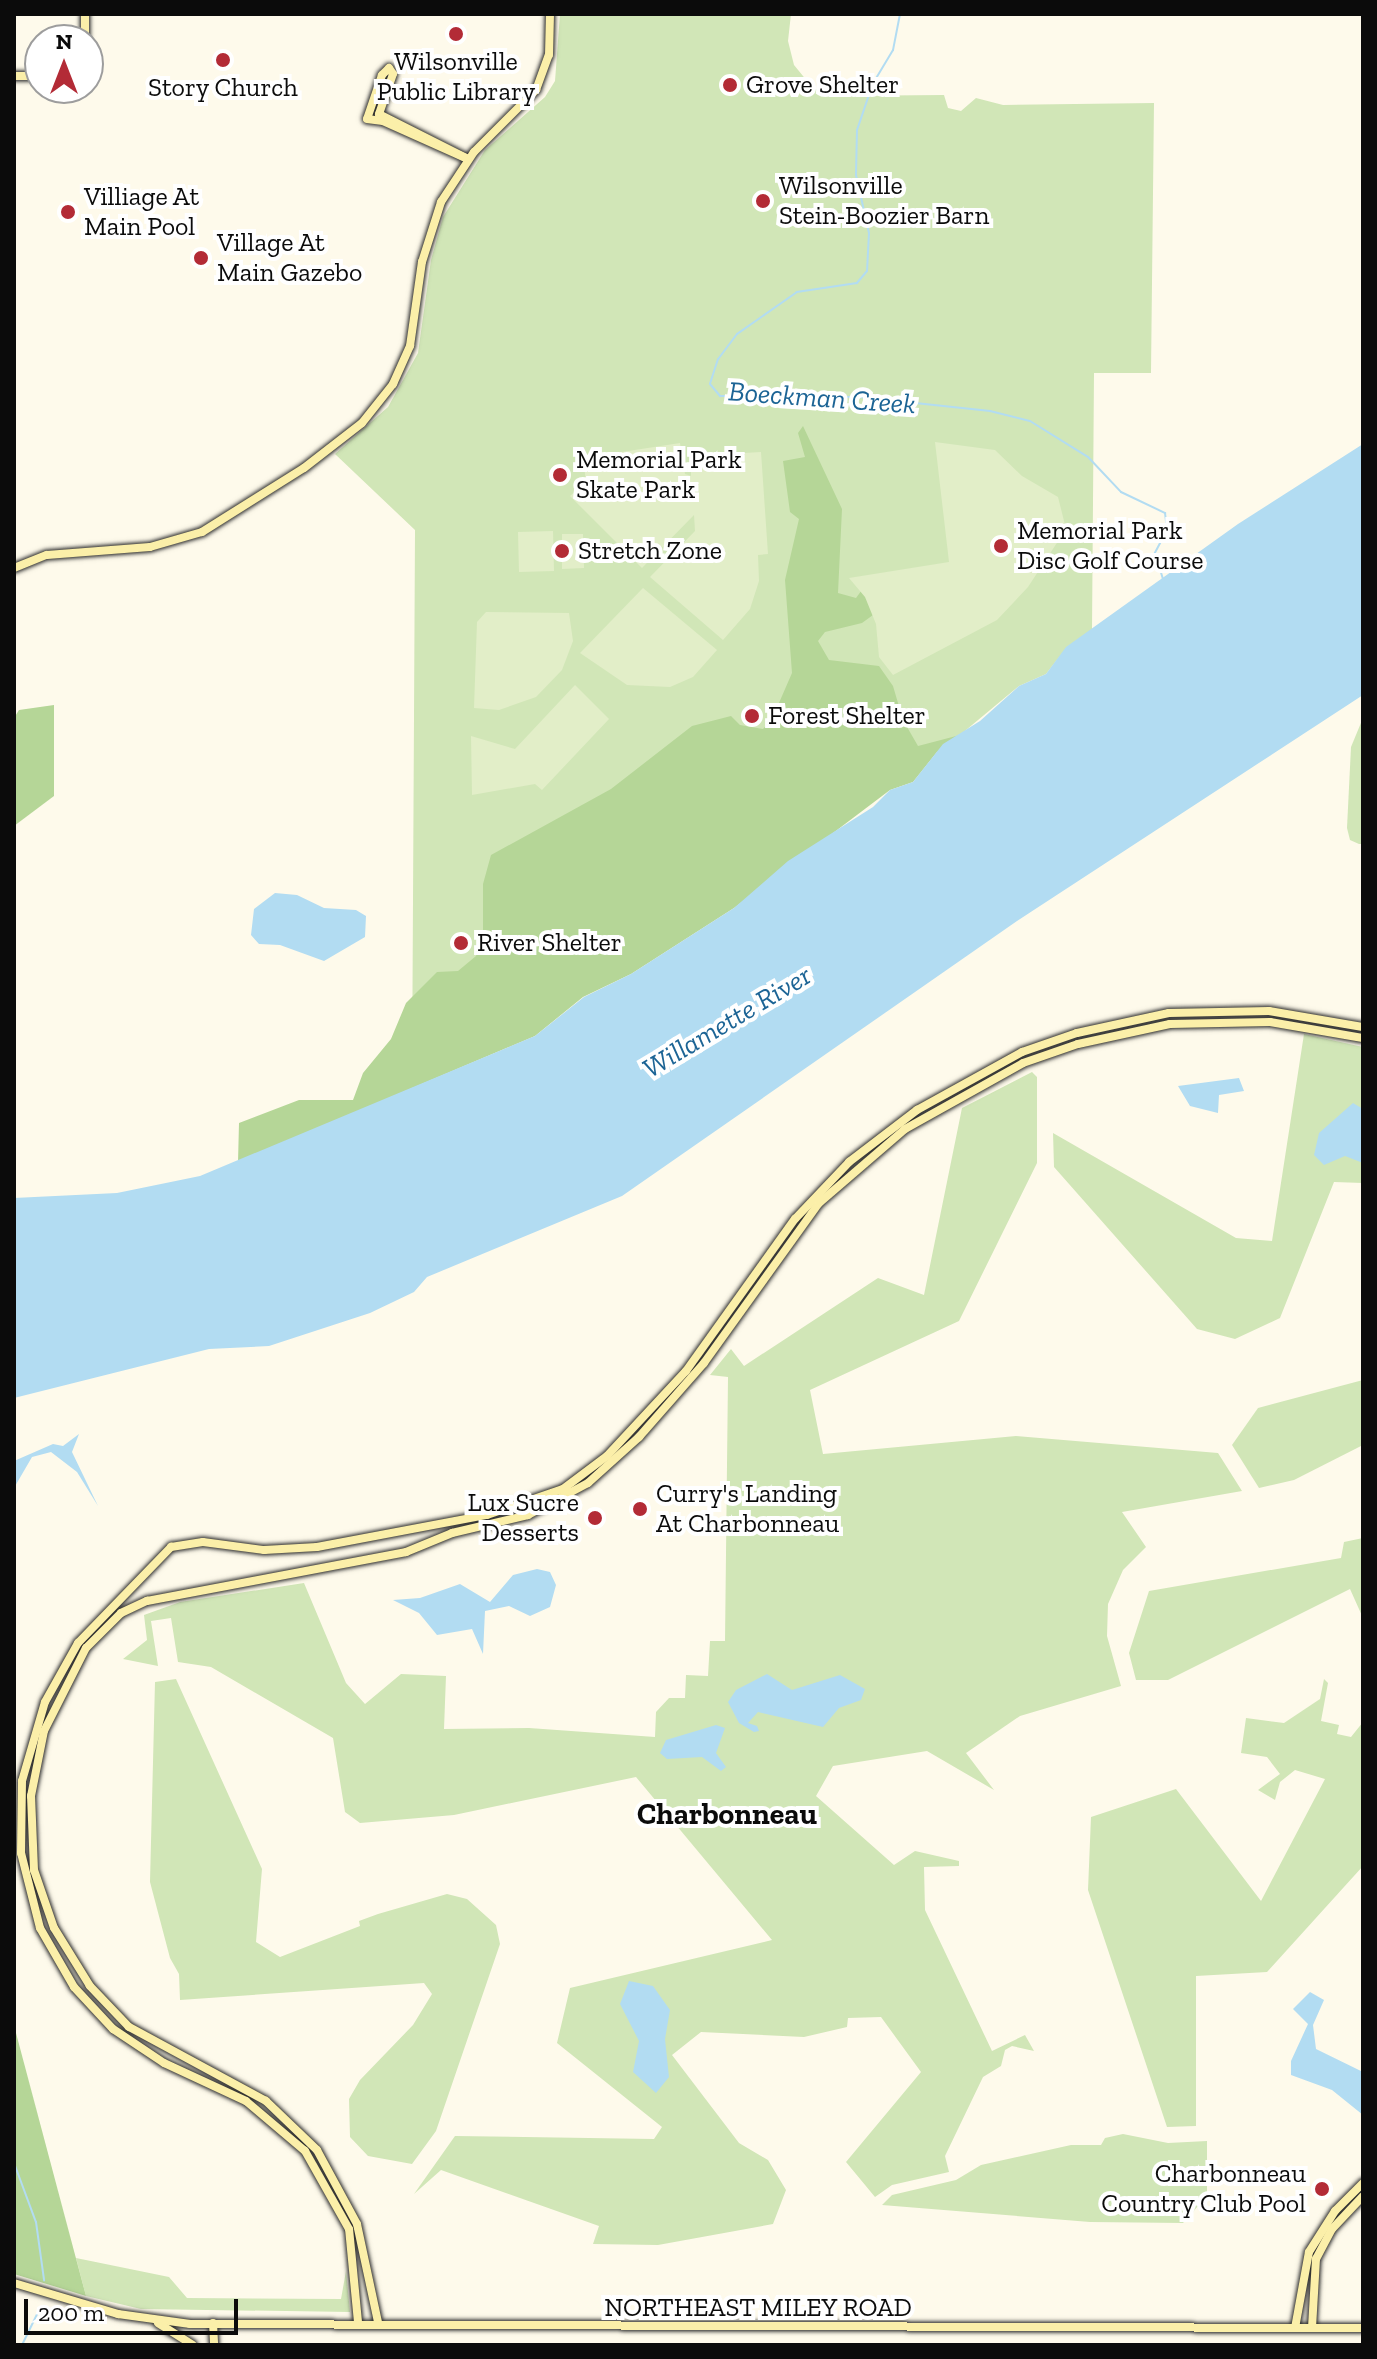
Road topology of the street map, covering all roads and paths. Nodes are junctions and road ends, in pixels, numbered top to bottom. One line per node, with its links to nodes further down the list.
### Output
1 (550, 14): 2 (street)
2 (468, 159): 2 (street); 3 (street)
3 (14, 568)
4 (1363, 1027): 10 (street)
5 (1363, 1038): 11 (street)
6 (1363, 2183): 13 (street)
7 (1363, 2196): 14 (street)
8 (14, 2283): 9 (street)
9 (154, 2321): 12 (street, NORTHEAST MILEY ROAD); 16 (street)
10 (358, 2322): 11 (street, NORTHEAST MILEY ROAD); 12 (street, NORTHEAST MILEY ROAD)
11 (378, 2322): 13 (street, NORTHEAST MILEY ROAD)
12 (213, 2323): 17 (street)
13 (1295, 2328): 14 (street, NORTHEAST MILEY ROAD)
14 (1312, 2328): 15 (street, NORTHEAST MILEY ROAD)
15 (1363, 2328)
16 (193, 2345)
17 (214, 2345)

